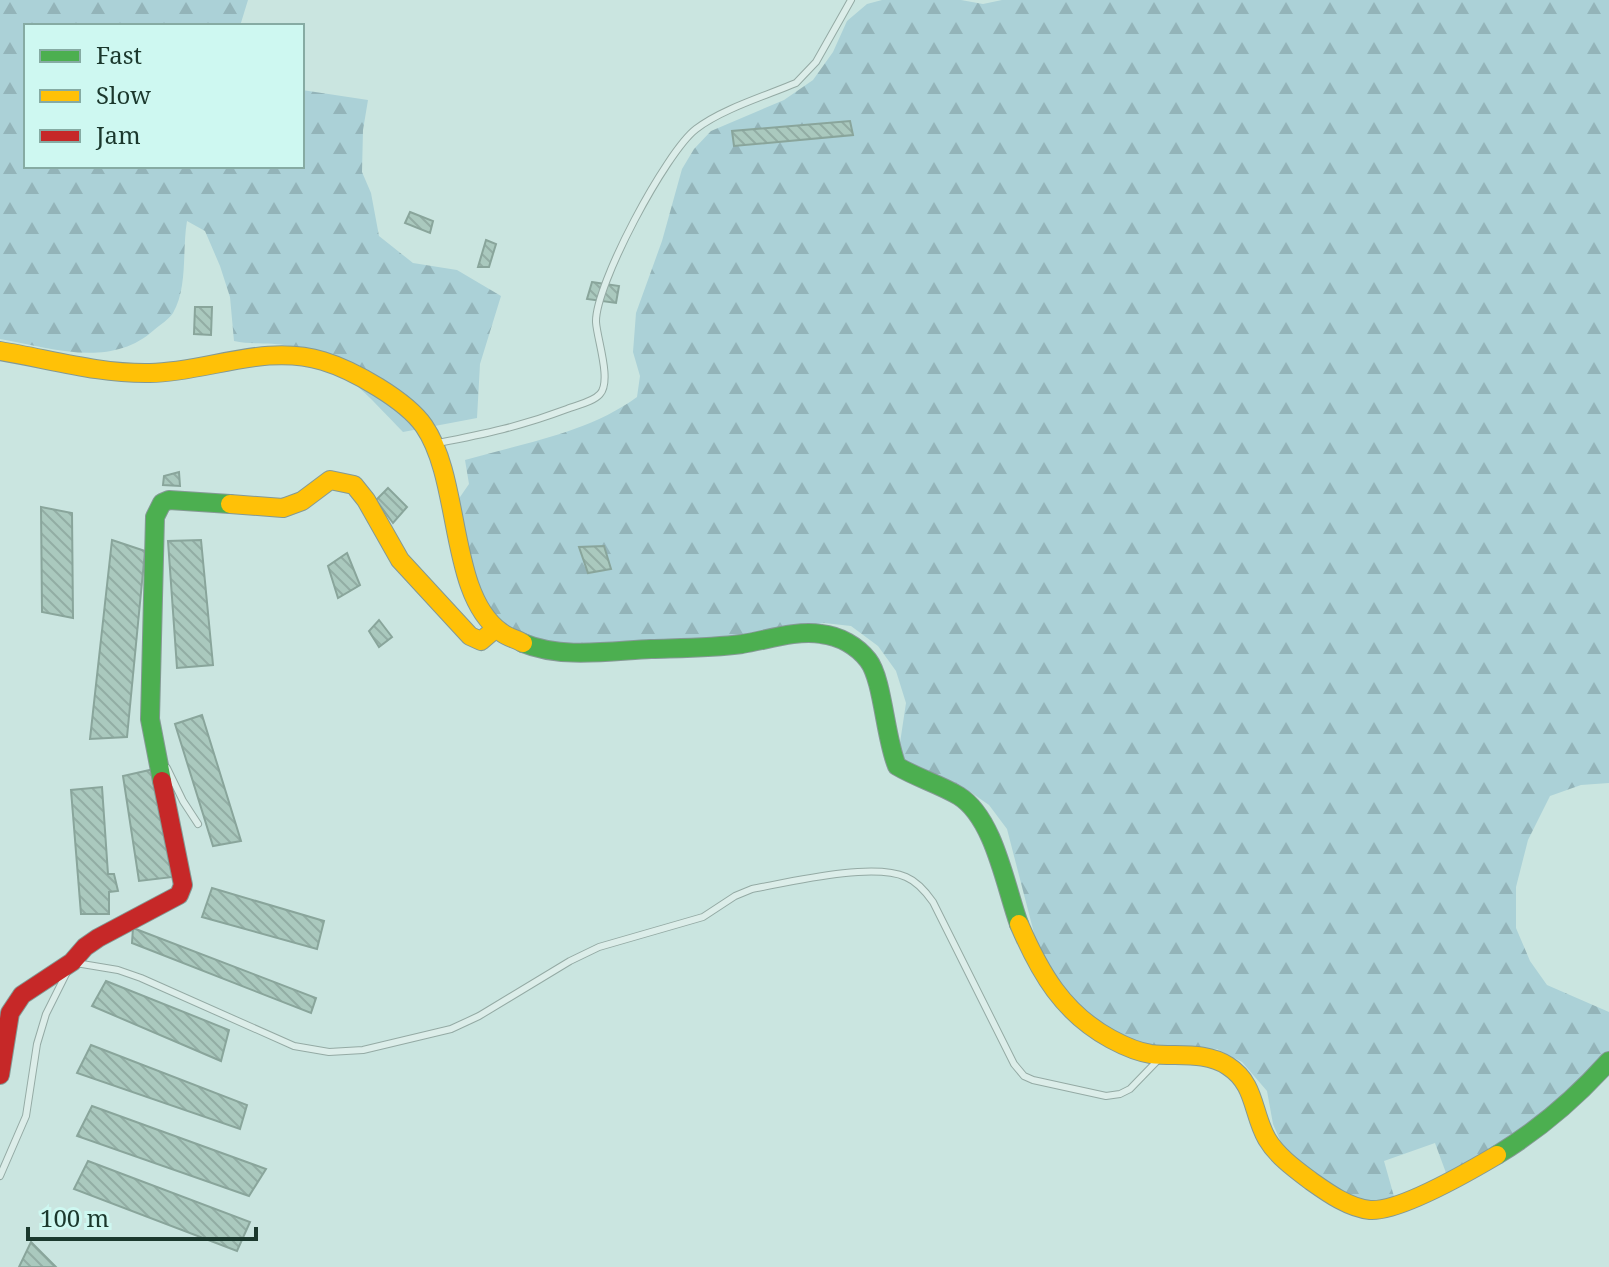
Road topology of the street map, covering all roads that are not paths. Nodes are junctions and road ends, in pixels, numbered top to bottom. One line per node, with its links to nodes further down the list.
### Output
1 (851, 0): 3 (lane)
2 (0, 351): 3 (main road)
3 (434, 444): 4 (main road)
4 (495, 629): 5 (main road); 8 (main road)
5 (150, 719): 6 (lane); 7 (main road)
6 (198, 824)
7 (72, 962): 8 (lane); 10 (main road); 11 (lane)
8 (1164, 1054): 9 (main road)
9 (1609, 1061)
10 (0, 1075)
11 (0, 1176)

